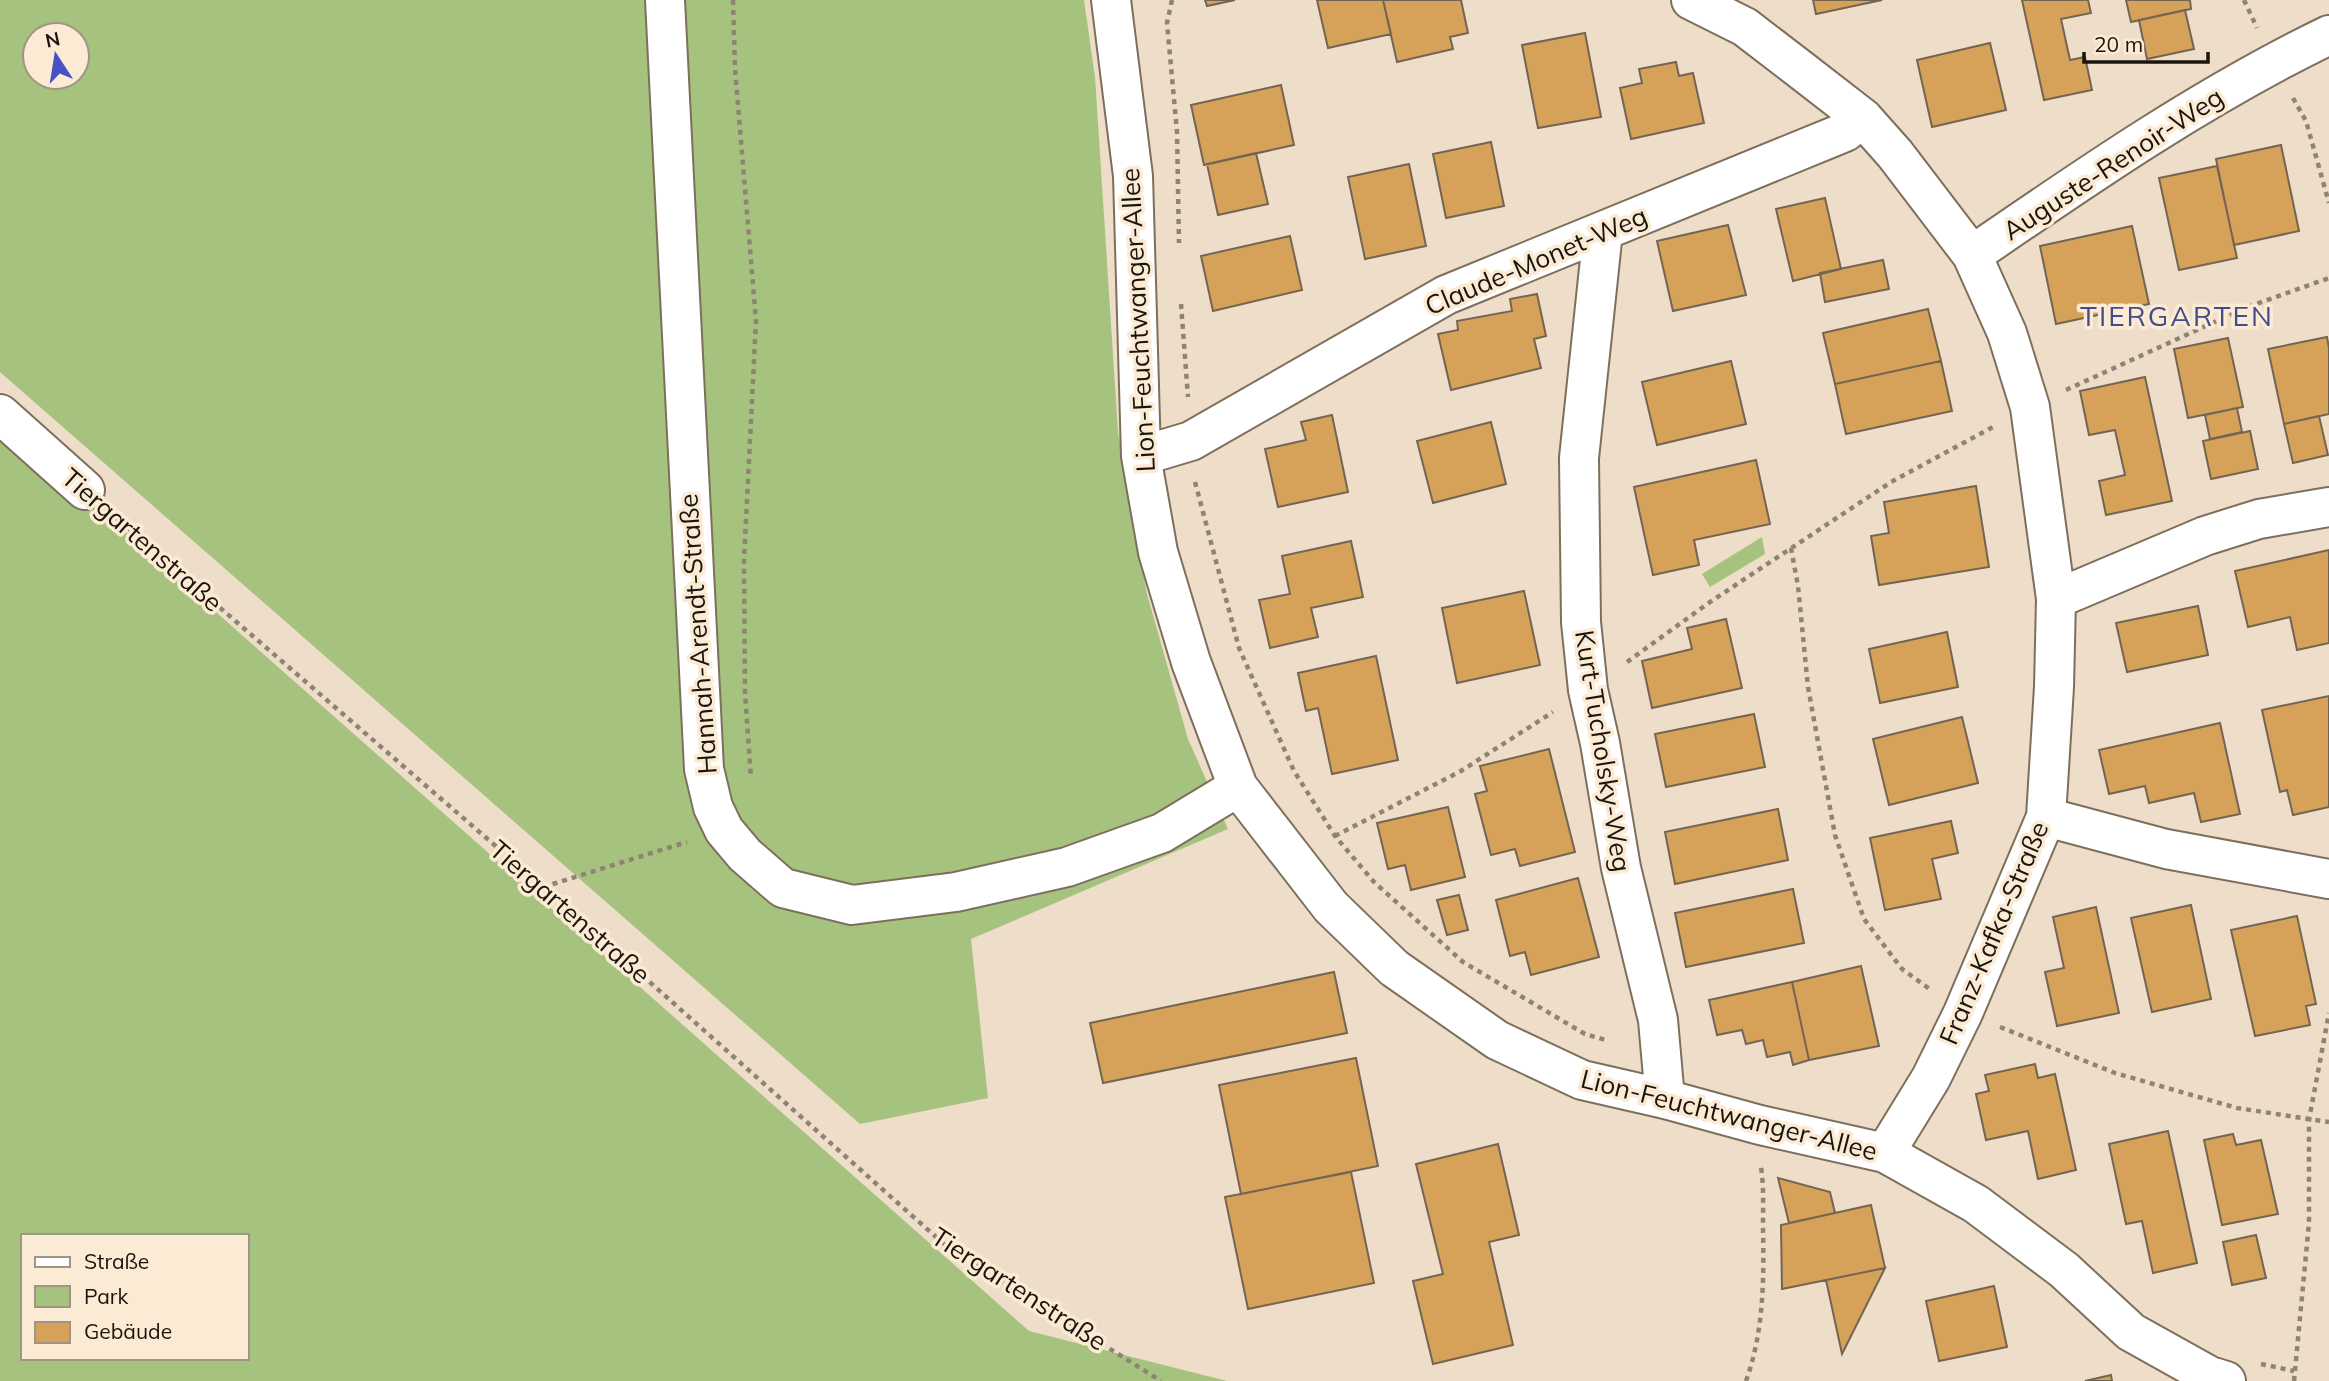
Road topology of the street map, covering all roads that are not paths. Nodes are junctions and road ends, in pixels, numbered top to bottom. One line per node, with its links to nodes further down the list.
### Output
1 (666, 0): 13 (street, Hannah-Arendt-Straße)
2 (1111, 0): 9 (street, Lion-Feuchtwanger-Allee)
3 (1691, 0): 5 (street, Franz-Kafka-Straße)
4 (2329, 35): 7 (street, Auguste-Renoir-Weg)
5 (1863, 118): 6 (street, Claude-Monet-Weg); 7 (street, Franz-Kafka-Straße)
6 (1603, 231): 9 (street, Claude-Monet-Weg); 16 (street, Kurt-Tucholsky-Weg)
7 (1972, 255): 12 (street, Franz-Kafka-Straße)
8 (0, 414): 10 (street, Tiergartenstraße)
9 (1141, 456): 13 (street, Lion-Feuchtwanger-Allee)
10 (85, 490)
11 (2329, 507): 12 (street)
12 (2056, 599): 14 (street, Franz-Kafka-Straße)
13 (1238, 787): 16 (street, Lion-Feuchtwanger-Allee)
14 (2046, 817): 15 (street); 17 (street, Franz-Kafka-Straße)
15 (2329, 879)
16 (1665, 1099): 17 (street, Lion-Feuchtwanger-Allee)
17 (1885, 1153): 18 (street, Lion-Feuchtwanger-Allee)
18 (2240, 1371)

